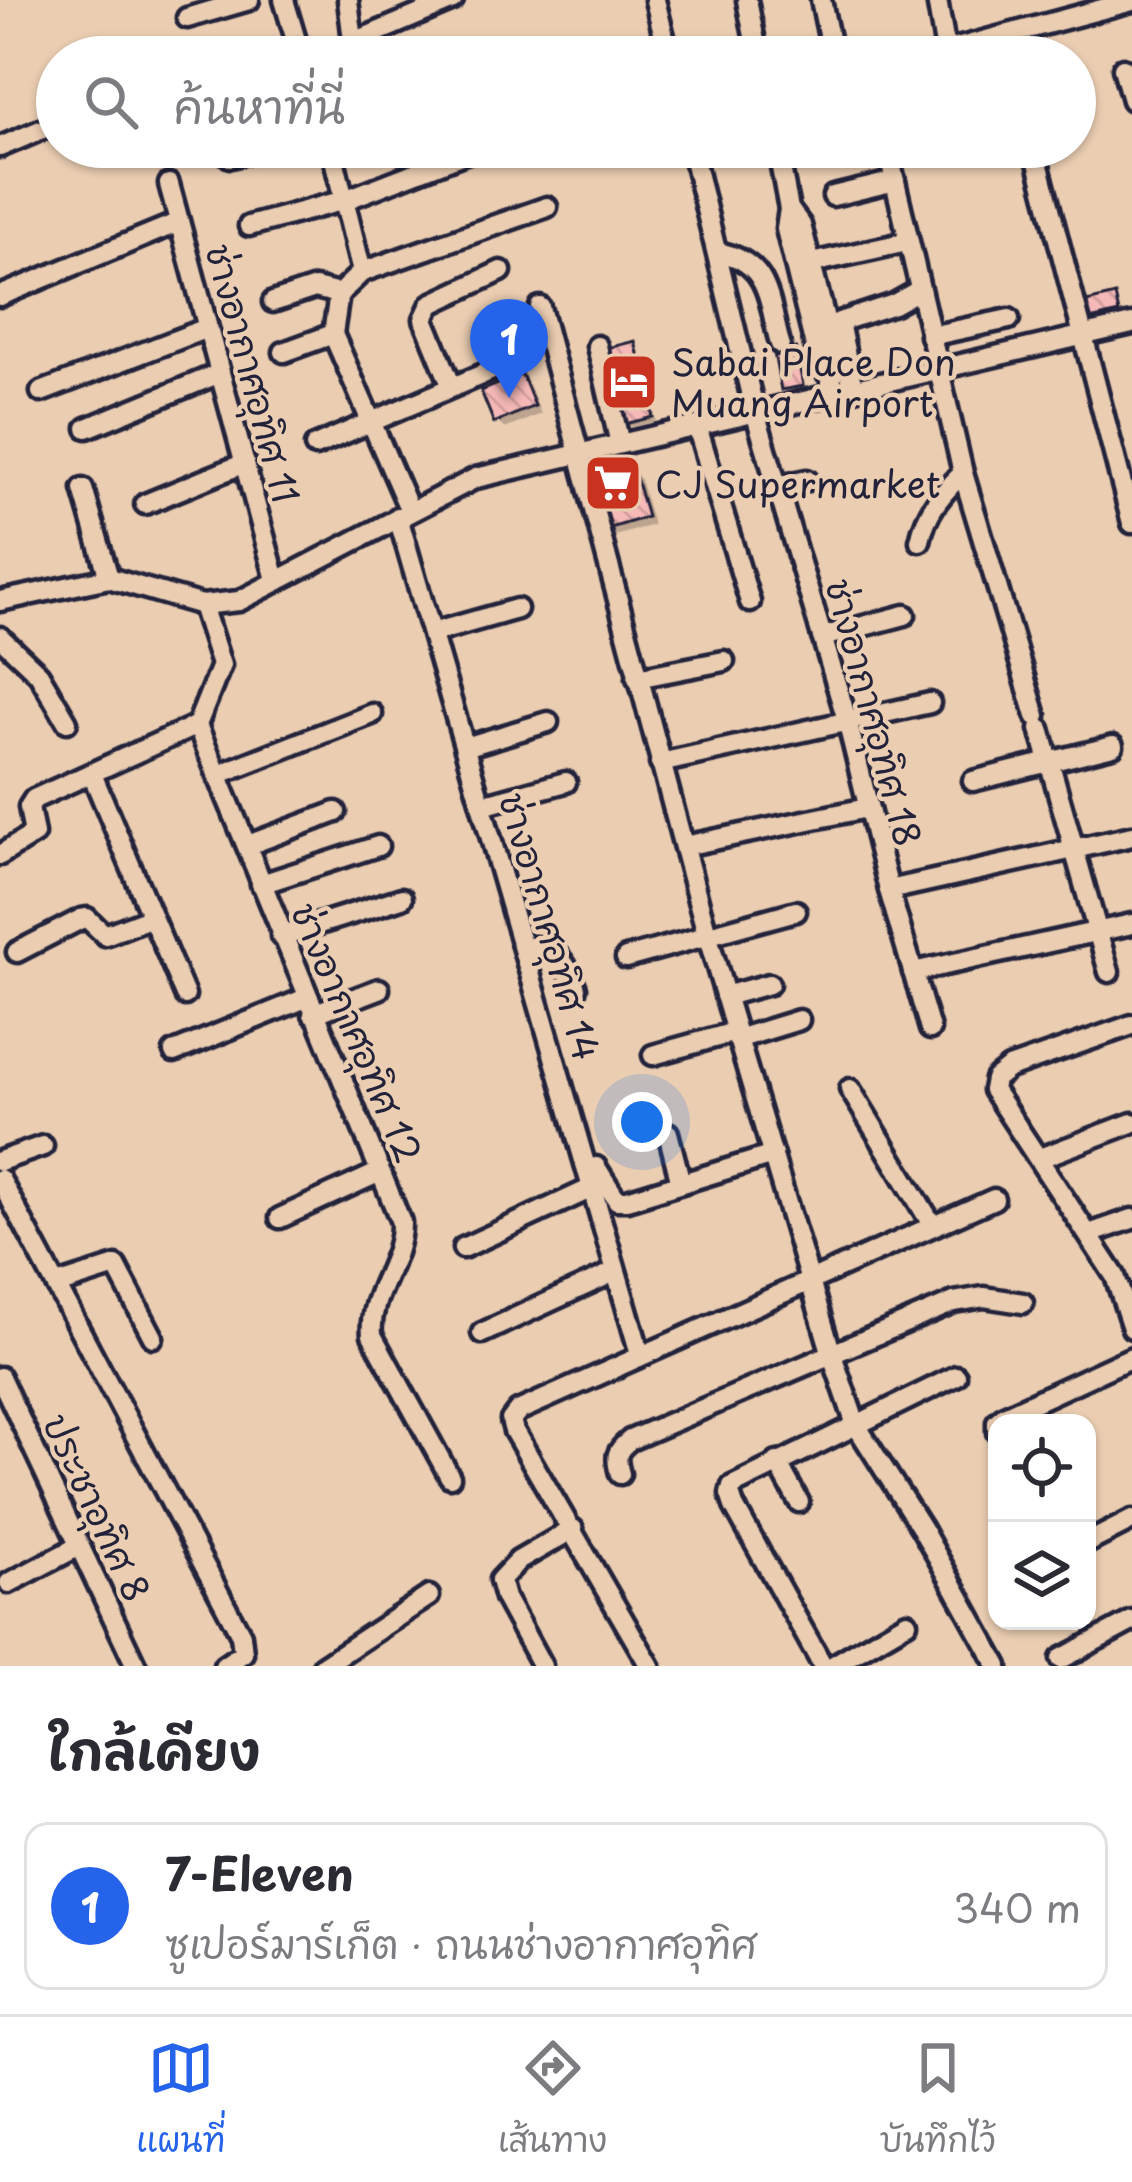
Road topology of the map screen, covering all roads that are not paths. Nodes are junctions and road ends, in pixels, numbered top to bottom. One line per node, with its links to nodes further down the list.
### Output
1 (249, 0): 10 (street)
2 (284, 0): 11 (street)
3 (348, 0): 12 (street)
4 (453, 0): 13 (street)
5 (655, 0): 14 (street)
6 (747, 0): 15 (street)
7 (821, 0): 16 (street)
8 (937, 0): 17 (street)
9 (1132, 1): 18 (street)
10 (188, 18)
11 (295, 36)
12 (353, 36)
13 (382, 36)
14 (664, 36)
15 (754, 36)
16 (829, 36)
17 (943, 36)
18 (1009, 36)
19 (1124, 68): 20 (street)
20 (1132, 100)
21 (36, 132): 22 (street)
22 (0, 147)
23 (337, 168): 32 (street)
24 (427, 168): 32 (street)
25 (696, 168): 38 (street, ช่างอากาศอุทิศ 18)
26 (780, 168): 34 (street)
27 (892, 168): 29 (street)
28 (1039, 168): 51 (street)
29 (895, 181): 31 (street); 37 (street)
30 (169, 184): 35 (street, ช่างอากาศอุทิศ 11)
31 (833, 196)
32 (345, 200): 36 (street); 41 (street)
33 (547, 207): 41 (street)
34 (789, 209): 39 (street); 59 (street)
35 (179, 222): 44 (street); 49 (street, ช่างอากาศอุทิศ 11)
36 (249, 226)
37 (908, 242): 39 (street); 42 (street)
38 (717, 252): 53 (street); 63 (street, ช่างอากาศอุทิศ 18)
39 (812, 262): 59 (street)
40 (501, 271): 60 (street)
41 (362, 272): 43 (street)
42 (919, 290): 52 (street); 61 (street)
43 (339, 294): 45 (street); 50 (street)
44 (0, 296)
45 (273, 302)
46 (540, 307): 69 (street)
47 (1009, 319): 52 (street)
48 (1132, 324): 51 (street)
49 (207, 328): 58 (street, ช่างอากาศอุทิศ 11); 62 (street)
50 (334, 334): 55 (street); 64 (street, ช่างอากาศอุทิศ 14)
51 (1081, 334): 57 (street); 77 (street)
52 (930, 336): 57 (street)
53 (780, 344)
54 (597, 346): 67 (street)
55 (284, 352)
56 (509, 363): 60 (street)
57 (938, 370): 61 (street); 71 (street)
58 (220, 373): 66 (street); 70 (street, ช่างอากาศอุทิศ 11)
59 (831, 385): 61 (street); 63 (street)
60 (452, 387): 64 (street)
61 (854, 389)
62 (41, 392)
63 (755, 412): 65 (street); 73 (street, ช่างอากาศอุทิศ 18)
64 (371, 422): 68 (street); 76 (street, ช่างอากาศอุทิศ 14)
65 (698, 425): 67 (street); 82 (street)
66 (87, 428)
67 (620, 444): 69 (street)
68 (315, 446)
69 (578, 454): 76 (street); 90 (street)
70 (244, 463): 75 (street); 80 (street, ช่างอากาศอุทิศ 11)
71 (963, 473): 78 (street); 99 (street)
72 (806, 480): 73 (street)
73 (777, 487): 88 (street, ช่างอากาศอุทิศ 18)
74 (83, 489): 79 (street)
75 (145, 504)
76 (404, 514): 80 (street); 86 (street, ช่างอากาศอุทิศ 14)
77 (1132, 523)
78 (920, 542)
79 (110, 578): 81 (street); 83 (street)
80 (276, 580): 83 (street)
81 (0, 601)
82 (750, 602)
83 (202, 605): 96 (street)
84 (518, 609): 86 (street)
85 (905, 615): 88 (street)
86 (432, 633): 98 (street, ช่างอากาศอุทิศ 14)
87 (0, 637): 94 (street)
88 (822, 637): 93 (street, ช่างอากาศอุทิศ 18)
89 (724, 661): 90 (street)
90 (638, 678): 100 (street)
91 (930, 703): 93 (street)
92 (372, 714): 102 (street)
93 (847, 720): 100 (street); 106 (street, ช่างอากาศอุทิศ 18)
94 (67, 722)
95 (548, 722): 98 (street)
96 (196, 725): 101 (street); 102 (street, ช่างอากาศอุทิศ 12)
97 (1114, 746): 99 (street)
98 (465, 747): 105 (street, ช่างอากาศอุทิศ 14)
99 (1050, 761): 103 (street); 112 (street)
100 (660, 763): 111 (street)
101 (92, 774): 113 (street); 118 (street)
102 (217, 775): 109 (street, ช่างอากาศอุทิศ 12)
103 (973, 781)
104 (566, 782): 105 (street)
105 (482, 805): 123 (street, ช่างอากาศอุทิศ 14)
106 (867, 808): 111 (street); 115 (street, ช่างอากาศอุทิศ 18)
107 (336, 812): 109 (street)
108 (1132, 836): 112 (street)
109 (248, 845): 114 (street, ช่างอากาศอุทิศ 12)
110 (378, 846): 114 (street)
111 (684, 846): 121 (street)
112 (1072, 850): 115 (street); 120 (street)
113 (0, 855)
114 (261, 884): 122 (street, ช่างอากาศอุทิศ 12)
115 (889, 890): 126 (street, ช่างอากาศอุทิศ 18)
116 (402, 898): 122 (street)
117 (796, 911): 121 (street)
118 (152, 917): 124 (street); 131 (street)
119 (1132, 924): 120 (street)
120 (1096, 932): 126 (street); 127 (street)
121 (707, 934): 125 (street); 132 (street)
122 (281, 936): 133 (street, ช่างอากาศอุทิศ 12)
123 (523, 946): 129 (street); 149 (street, ช่างอากาศอุทิศ 14)
124 (17, 952)
125 (626, 958)
126 (913, 972): 136 (street, ช่างอากาศอุทิศ 18)
127 (1109, 972)
128 (769, 984): 132 (street)
129 (576, 988)
130 (379, 989): 133 (street)
131 (185, 994)
132 (724, 996): 137 (street)
133 (309, 1006): 138 (street); 147 (street, ช่างอากาศอุทิศ 12)
134 (799, 1020): 137 (street)
135 (1132, 1025): 145 (street)
136 (930, 1029)
137 (736, 1035): 139 (street); 144 (street)
138 (174, 1052)
139 (653, 1055)
140 (850, 1089): 154 (street)
141 (1132, 1124): 145 (street)
142 (668, 1133): 150 (street)
143 (43, 1145): 146 (street)
144 (773, 1155): 150 (street); 158 (street)
145 (1040, 1158): 155 (street)
146 (0, 1160)
147 (380, 1172): 152 (street); 173 (street, ช่างอากาศอุทิศ 12)
148 (0, 1179): 159 (street)
149 (590, 1179): 150 (street); 156 (street); 157 (street, ช่างอากาศอุทิศ 14)
150 (681, 1184)
151 (994, 1199): 154 (street)
152 (280, 1218)
153 (1132, 1219): 155 (street)
154 (933, 1226): 158 (street)
155 (1089, 1234): 161 (street)
156 (463, 1249)
157 (614, 1272): 162 (street); 164 (street, ช่างอากาศอุทิศ 14)
158 (809, 1280): 164 (street); 165 (street)
159 (56, 1285): 163 (street); 185 (street)
160 (1023, 1303): 165 (street)
161 (1131, 1318)
162 (482, 1333)
163 (153, 1337)
164 (640, 1354): 176 (street)
165 (832, 1355): 170 (street); 172 (street)
166 (1132, 1357): 169 (street)
167 (0, 1376): 178 (street, ประชาอุทิศ 8)
168 (956, 1376): 170 (street)
169 (1008, 1414)
170 (856, 1425): 171 (street); 190 (street)
171 (777, 1462): 174 (street); 189 (street)
172 (620, 1474)
173 (450, 1477)
174 (799, 1502)
175 (1132, 1520): 177 (street)
176 (573, 1529): 187 (street); 188 (street)
177 (1096, 1538)
178 (79, 1546): 179 (street); 184 (street, ประชาอุทิศ 8)
179 (9, 1583)
180 (429, 1596): 186 (street)
181 (907, 1622): 189 (street)
182 (1132, 1622): 183 (street)
183 (1061, 1659)
184 (136, 1666)
185 (224, 1666)
186 (323, 1666)
187 (542, 1666)
188 (650, 1666)
189 (828, 1666)
190 (998, 1666)

